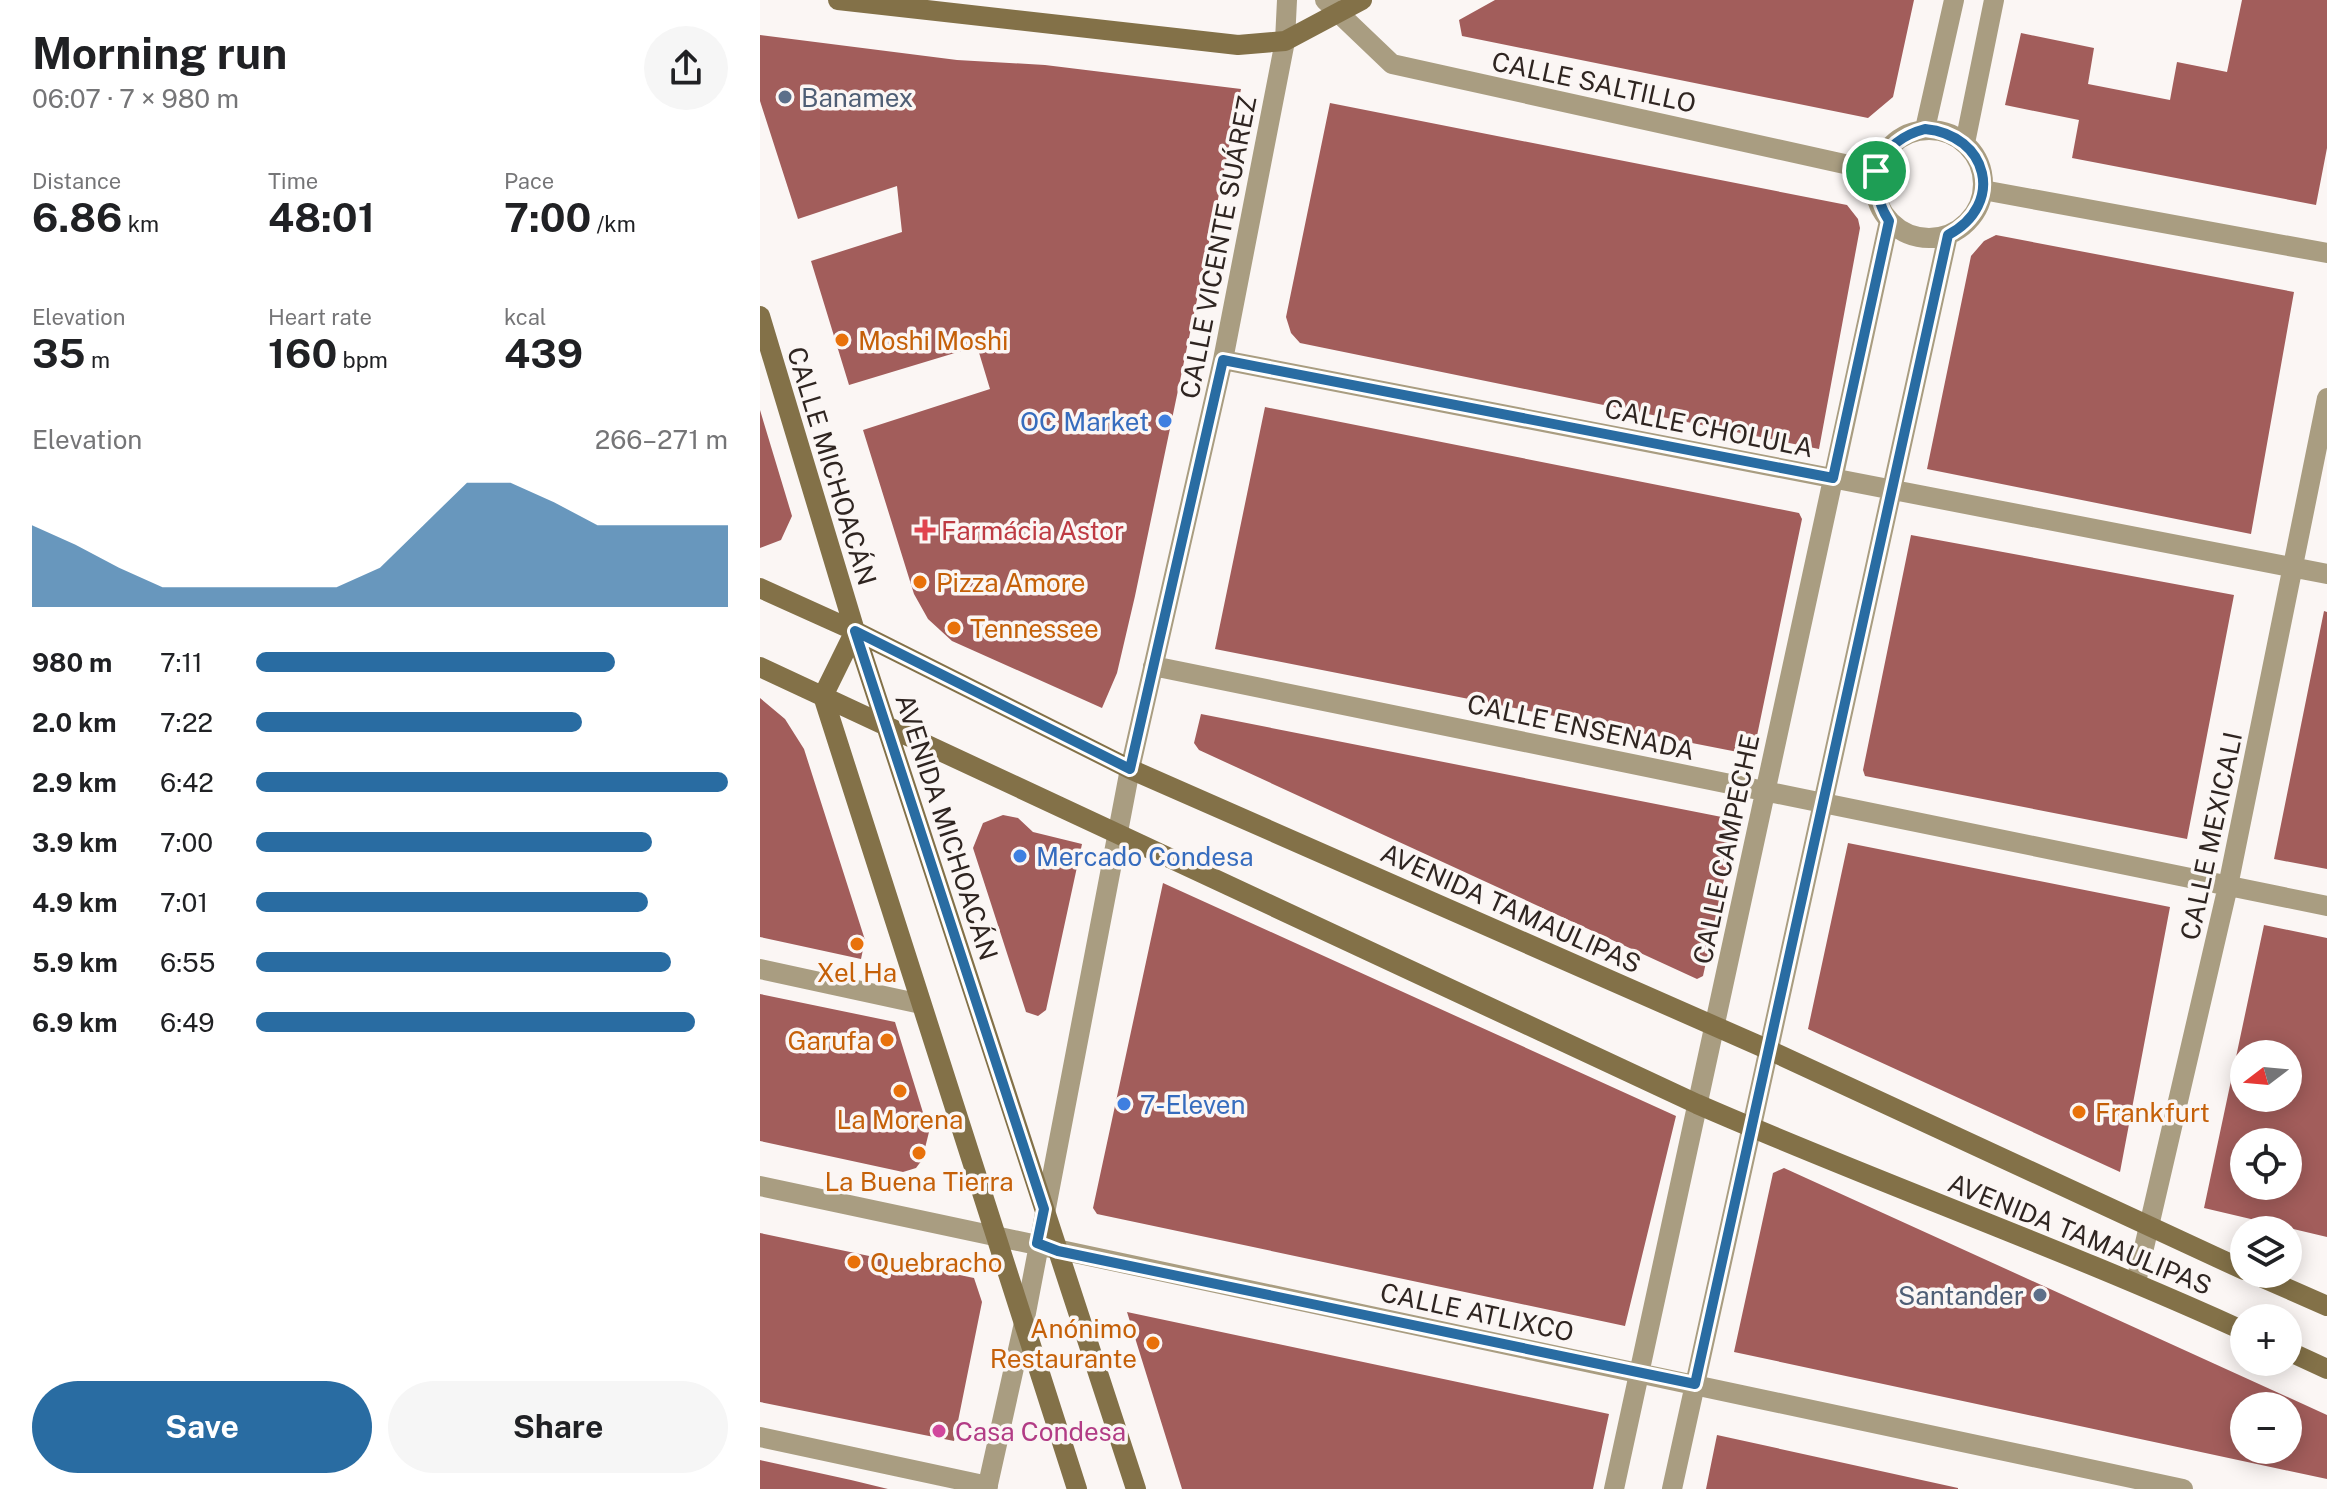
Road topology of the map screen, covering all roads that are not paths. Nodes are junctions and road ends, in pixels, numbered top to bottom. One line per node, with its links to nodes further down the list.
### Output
1 (838, 0): 7 (street)
2 (1287, 0): 7 (street, CALLE VICENTE SUÁREZ)
3 (1362, 0): 6 (street)
4 (1954, 0): 8 (street)
5 (1994, 0): 9 (street)
6 (1332, 6): 7 (street); 10 (street, CALLE SALTILLO)
7 (1285, 41): 16 (street, CALLE VICENTE SUÁREZ)
8 (1925, 129): 9 (street); 10 (street)
9 (1965, 143): 11 (street)
10 (1876, 171): 12 (street)
11 (1983, 190): 13 (street); 14 (street)
12 (1889, 221): 13 (street); 18 (street, CALLE CAMPECHE)
13 (1948, 235): 19 (street)
14 (2327, 253)
15 (760, 316): 23 (street, CALLE MICHOACÁN)
16 (1223, 360): 18 (street, CALLE CHOLULA); 24 (street, CALLE VICENTE SUÁREZ)
17 (2327, 398): 20 (street, CALLE MEXICALI)
18 (1833, 478): 19 (street, CALLE CHOLULA); 29 (street, CALLE CAMPECHE)
19 (1891, 490): 20 (street, CALLE CHOLULA); 30 (street)
20 (2293, 568): 21 (street, CALLE CHOLULA); 32 (street, CALLE MEXICALI)
21 (2327, 574)
22 (760, 588): 23 (street, AVENIDA TAMAULIPAS)
23 (855, 631): 26 (street); 27 (street, AVENIDA MICHOACÁN); 28 (street, AVENIDA TAMAULIPAS)
24 (1153, 666): 28 (street, CALLE VICENTE SUÁREZ); 29 (street, CALLE ENSENADA)
25 (760, 667): 26 (street, AVENIDA TAMAULIPAS)
26 (823, 696): 27 (street, AVENIDA TAMAULIPAS); 35 (street)
27 (886, 726): 31 (street, AVENIDA TAMAULIPAS); 41 (street, AVENIDA MICHOACÁN)
28 (1130, 769): 31 (street, CALLE VICENTE SUÁREZ); 36 (street, AVENIDA TAMAULIPAS)
29 (1765, 791): 30 (street, CALLE ENSENADA); 36 (street, CALLE CAMPECHE)
30 (1823, 803): 32 (street, CALLE ENSENADA); 37 (street)
31 (1117, 831): 38 (street, AVENIDA TAMAULIPAS); 41 (street, CALLE VICENTE SUÁREZ)
32 (2228, 886): 33 (street, CALLE ENSENADA); 42 (street, CALLE MEXICALI)
33 (2327, 906)
34 (760, 969): 35 (street)
35 (921, 1004): 43 (street)
36 (1714, 1026): 37 (street, AVENIDA TAMAULIPAS); 38 (street, CALLE CAMPECHE)
37 (1769, 1050): 39 (street); 42 (street, AVENIDA TAMAULIPAS)
38 (1697, 1104): 39 (street, AVENIDA TAMAULIPAS); 54 (street, CALLE CAMPECHE)
39 (1751, 1128): 47 (street, AVENIDA TAMAULIPAS); 55 (street)
40 (760, 1186): 43 (street, CALLE ATLIXCO)
41 (1044, 1209): 44 (street, CALLE VICENTE SUÁREZ); 45 (street, AVENIDA MICHOACÁN)
42 (2149, 1228): 46 (street, AVENIDA TAMAULIPAS); 47 (street, CALLE MEXICALI)
43 (996, 1238): 44 (street, CALLE ATLIXCO); 50 (street)
44 (1037, 1243): 45 (street, CALLE ATLIXCO); 50 (street, CALLE VICENTE SUÁREZ)
45 (1058, 1251): 54 (street, CALLE ATLIXCO); 59 (street, AVENIDA MICHOACÁN)
46 (2230, 1264)
47 (2136, 1282): 51 (street, AVENIDA TAMAULIPAS)
48 (2286, 1288): 49 (street, AVENIDA TAMAULIPAS)
49 (2327, 1306)
50 (1024, 1323): 57 (street, CALLE VICENTE SUÁREZ); 58 (street)
51 (2230, 1325)
52 (2302, 1357): 53 (street)
53 (2327, 1369)
54 (1639, 1372): 55 (street, CALLE ATLIXCO); 60 (street, CALLE CAMPECHE)
55 (1695, 1384): 61 (street); 62 (street, CALLE ATLIXCO)
56 (760, 1437): 57 (street)
57 (988, 1488)
58 (1077, 1489)
59 (1136, 1489)
60 (1614, 1489)
61 (1672, 1489)
62 (2183, 1489)

